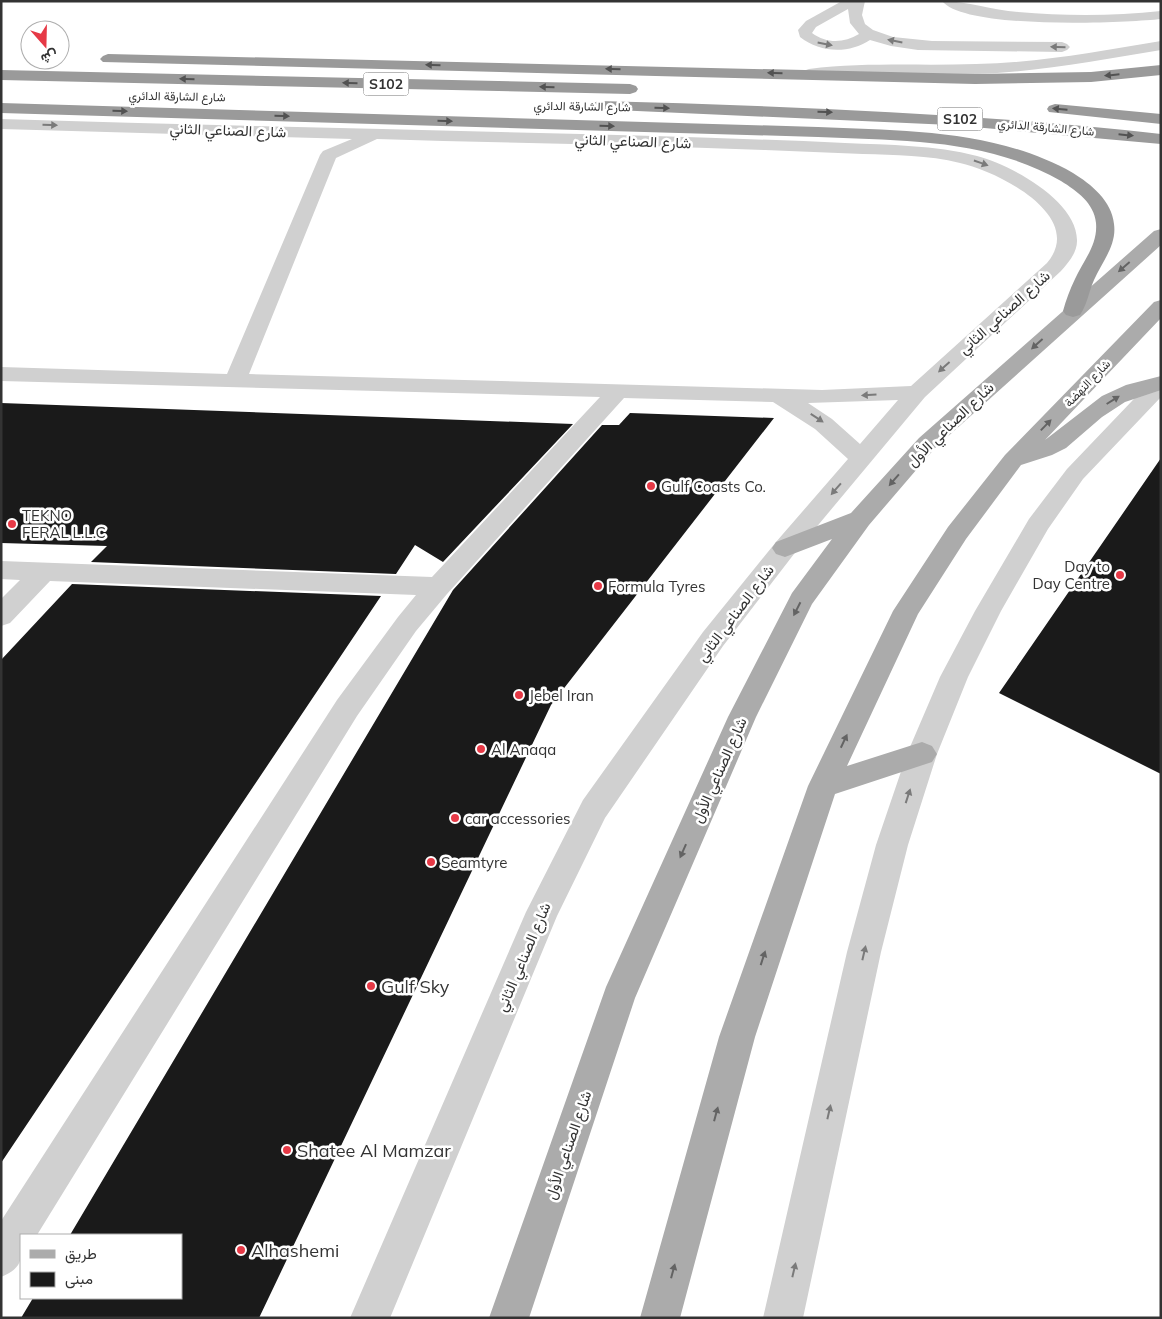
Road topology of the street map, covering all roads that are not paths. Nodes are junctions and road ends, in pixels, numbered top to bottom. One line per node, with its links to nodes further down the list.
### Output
1 (853, 1): 5 (street, one-way to 5)
2 (858, 1): 5 (street)
3 (949, 1): 4 (street)
4 (1161, 15)
5 (869, 34): 7 (street, one-way to 5)
6 (1161, 45): 7 (street)
7 (1141, 48): 10 (street)
8 (89, 59): 10 (highway, one-way to 8)
9 (1161, 70): 10 (highway, one-way to 10)
10 (809, 74)
11 (1, 75): 12 (highway, شارع الشارقة الدائري / S102, one-way to 11)
12 (642, 90)
13 (579, 106): 20 (highway, شارع الشارقة الدائري / S102, one-way to 20)
14 (1, 108): 24 (highway, one-way to 24)
15 (1039, 108): 16 (highway, شارع الشارقة الدائري, one-way to 15)
16 (1161, 119)
17 (1, 124): 18 (street, شارع الصناعي الثاني, one-way to 18)
18 (300, 132): 19 (street, شارع الصناعي الثاني); 21 (street)
19 (385, 134): 21 (street); 29 (street, شارع الصناعي الثاني, one-way to 29)
20 (1161, 139)
21 (328, 155): 26 (street)
22 (1161, 235): 24 (main road, one-way to 24)
23 (1161, 306): 32 (main road, شارع النهضة, one-way to 23)
24 (1074, 311): 33 (main road, شارع الصناعي الأول, one-way to 33)
25 (1, 374): 26 (street)
26 (235, 381): 28 (street)
27 (1161, 383): 32 (main road, one-way to 27); 39 (street)
28 (618, 391): 30 (street); 37 (street)
29 (917, 392): 30 (street, one-way to 30); 31 (street, شارع الصناعي الثاني)
30 (774, 394): 31 (street, one-way to 31)
31 (861, 459): 34 (street, شارع الصناعي الثاني, one-way to 34)
32 (1013, 460): 40 (main road, one-way to 32)
33 (860, 519): 34 (main road); 43 (main road, شارع الصناعي الأول, one-way to 43)
34 (785, 548): 42 (street, شارع الصناعي الثاني)
35 (1, 570): 36 (street)
36 (43, 572): 37 (street); 38 (street)
37 (438, 587): 41 (street)
38 (1, 616)
39 (922, 754): 40 (main road); 45 (street, one-way to 39)
40 (822, 786): 44 (main road, one-way to 40)
41 (1, 1257)
42 (370, 1318)
43 (510, 1318)
44 (660, 1318)
45 (783, 1318)

